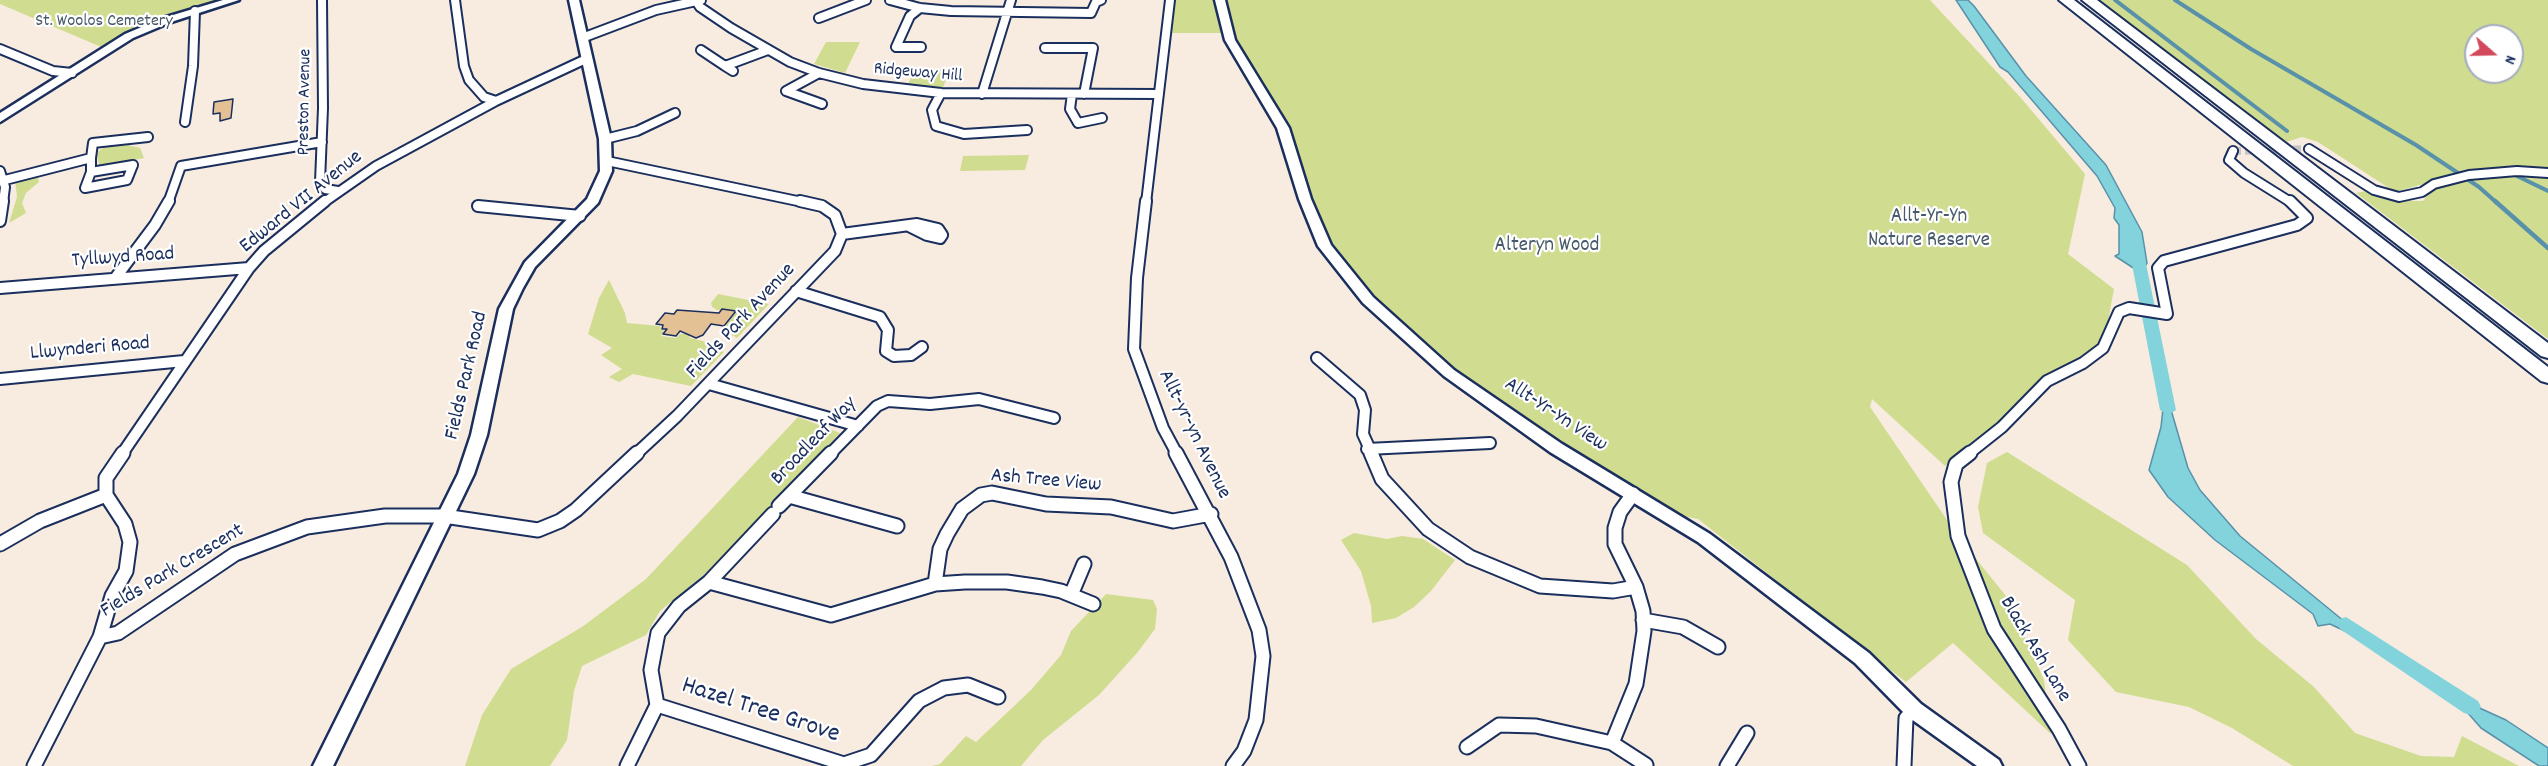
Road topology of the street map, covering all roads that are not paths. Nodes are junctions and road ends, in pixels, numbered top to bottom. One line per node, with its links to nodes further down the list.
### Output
1 (234, 0): 15 (main road)
2 (322, 0): 43 (street, Preston Avenue)
3 (456, 0): 34 (street)
4 (574, 0): 18 (main road, Fields Park Road)
5 (699, 0): 18 (street); 22 (street, Ridgeway Hill)
6 (866, 0): 17 (street)
7 (890, 0): 14 (street)
8 (1011, 0): 16 (street)
9 (1101, 0): 16 (street)
10 (1170, 0): 33 (street, Allt-yr-yn Avenue)
11 (1220, 0): 72 (main road, Allt-Yr-Yn View)
12 (2066, 0): 65 (highway)
13 (2090, 0): 62 (highway)
14 (920, 4): 16 (street); 19 (street)
15 (195, 11): 27 (main road); 39 (street)
16 (1008, 12): 30 (street)
17 (819, 18)
18 (582, 38): 24 (main road, Fields Park Road)
19 (921, 47)
20 (1045, 48): 32 (street)
21 (0, 49): 27 (street)
22 (768, 50): 25 (street); 28 (street, Ridgeway Hill)
23 (701, 51): 25 (street)
24 (586, 59): 34 (street, Edward VII Avenue); 42 (main road, Fields Park Road)
25 (725, 66): 26 (street)
26 (733, 71)
27 (72, 73): 37 (main road)
28 (819, 73): 29 (street, Ridgeway Hill); 35 (street)
29 (941, 93): 30 (street, Ridgeway Hill); 40 (street)
30 (982, 94): 31 (street, Ridgeway Hill)
31 (1072, 94): 32 (street, Ridgeway Hill); 38 (street)
32 (1084, 94): 33 (street, Ridgeway Hill)
33 (1159, 94): 75 (street, Allt-yr-yn Avenue)
34 (496, 101): 51 (street, Edward VII Avenue)
35 (822, 104)
36 (675, 113): 42 (street)
37 (0, 118)
38 (1102, 118)
39 (185, 122)
40 (1027, 130)
41 (148, 137): 46 (street)
42 (605, 139): 47 (main road, Fields Park Road)
43 (322, 142): 51 (street, Preston Avenue); 58 (street)
44 (2309, 149): 49 (street)
45 (2233, 151): 102 (street, Black Ash Lane)
46 (91, 158): 48 (street); 50 (street)
47 (607, 161): 53 (main road, Fields Park Road); 56 (street)
48 (91, 172): 48 (street)
49 (2548, 173)
50 (2, 175): 54 (street)
51 (338, 191): 57 (street, Edward VII Avenue)
52 (478, 206): 53 (street)
53 (580, 216): 76 (main road, Fields Park Road)
54 (0, 221)
55 (909, 226): 56 (street)
56 (842, 234): 60 (street, Fields Park Avenue)
57 (249, 268): 58 (street, Tyllwyd Road); 64 (street, Edward VII Avenue)
58 (116, 277): 59 (street, Tyllwyd Road)
59 (0, 288)
60 (796, 291): 61 (street); 67 (street, Fields Park Avenue)
61 (922, 347)
62 (2548, 352)
63 (1317, 358): 71 (street)
64 (184, 361): 66 (street, Llwynderi Road); 73 (street, Edward VII Avenue)
65 (2548, 377)
66 (0, 379)
67 (709, 384): 69 (street); 76 (street, Fields Park Avenue)
68 (1054, 418): 69 (street, Broadleaf Way)
69 (858, 426): 74 (street, Broadleaf Way)
70 (1490, 443): 71 (street)
71 (1366, 449): 82 (street)
72 (1633, 494): 82 (street); 90 (main road, Allt-Yr-Yn View)
73 (106, 495): 78 (street); 86 (street)
74 (789, 496): 77 (street); 80 (street, Broadleaf Way)
75 (1210, 514): 81 (street, Ash Tree View); 98 (street, Allt-yr-yn Avenue)
76 (444, 516): 86 (street, Fields Park Crescent); 96 (main road, Fields Park Road)
77 (897, 526)
78 (0, 544)
79 (1084, 564): 83 (street)
80 (709, 582): 81 (street); 89 (street, Broadleaf Way)
81 (935, 584): 83 (street)
82 (1636, 587): 85 (street)
83 (1071, 595): 84 (street)
84 (1093, 604)
85 (1643, 620): 87 (street); 92 (street)
86 (99, 637): 95 (street)
87 (1718, 647)
88 (998, 697): 89 (street, Hazel Tree Grove)
89 (657, 705): 97 (street)
90 (1914, 710): 100 (street); 101 (main road, Allt-Yr-Yn View)
91 (1747, 733): 99 (street)
92 (1612, 743): 93 (street); 94 (street)
93 (1467, 747)
94 (1646, 765)
95 (34, 766)
96 (323, 766)
97 (627, 766)
98 (1233, 766)
99 (1727, 766)
100 (1904, 766)
101 (1992, 766)
102 (2079, 766)

